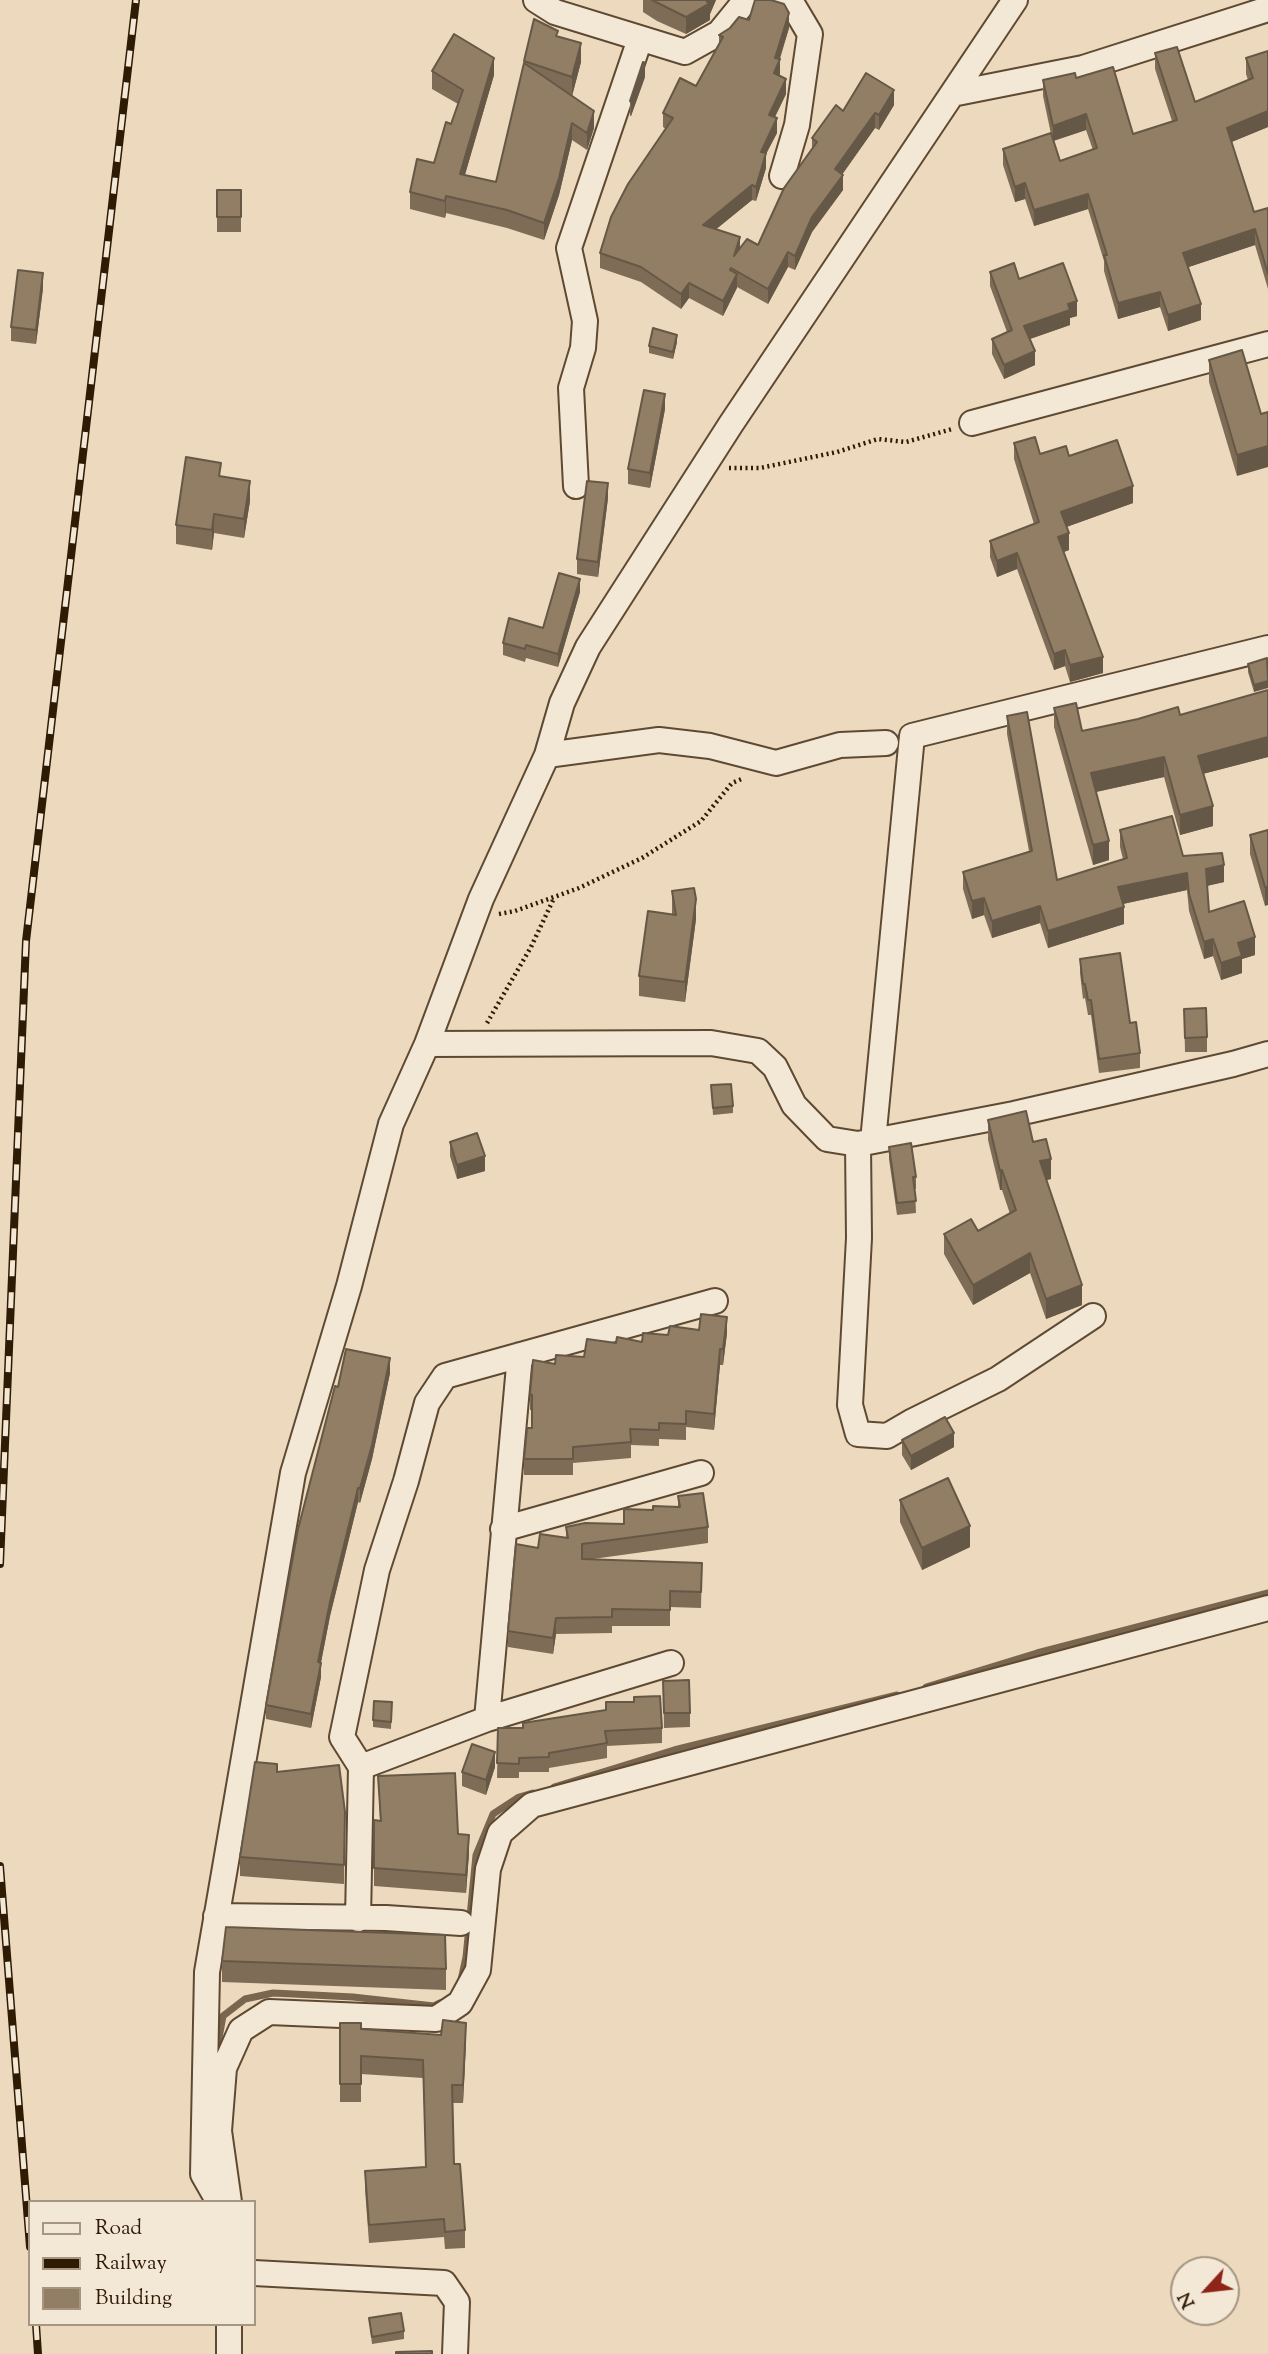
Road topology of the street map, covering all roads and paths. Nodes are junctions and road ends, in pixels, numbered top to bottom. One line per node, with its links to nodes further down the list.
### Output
1 (536, 0): 6 (street)
2 (746, 0): 6 (street)
3 (779, 0): 8 (street)
4 (1015, 0): 7 (street)
5 (1268, 9): 7 (street)
6 (640, 39): 12 (street)
7 (952, 94): 11 (street)
8 (782, 176)
9 (1268, 344): 10 (street)
10 (972, 423): 11 (path)
11 (703, 467): 15 (street)
12 (576, 486)
13 (1268, 648): 22 (street)
14 (887, 743): 16 (street)
15 (547, 755): 16 (street); 18 (street)
16 (776, 763): 17 (path)
17 (554, 897): 18 (path); 20 (path)
18 (474, 918): 19 (street)
19 (427, 1044): 20 (street); 32 (street)
20 (473, 1044): 22 (street)
21 (1268, 1054): 22 (street)
22 (866, 1142): 24 (street)
23 (715, 1301): 25 (street)
24 (1093, 1316)
25 (520, 1355): 27 (street); 31 (street)
26 (701, 1473): 27 (street)
27 (503, 1529): 30 (street)
28 (1268, 1608): 36 (street)
29 (671, 1663): 30 (street)
30 (487, 1719): 31 (street)
31 (361, 1767): 33 (street)
32 (216, 1916): 33 (street); 35 (street)
33 (358, 1919): 34 (street)
34 (461, 1923)
35 (218, 2200)
36 (229, 2200)
37 (256, 2273): 40 (street)
38 (229, 2326): 39 (street)
39 (229, 2354)
40 (455, 2354)

